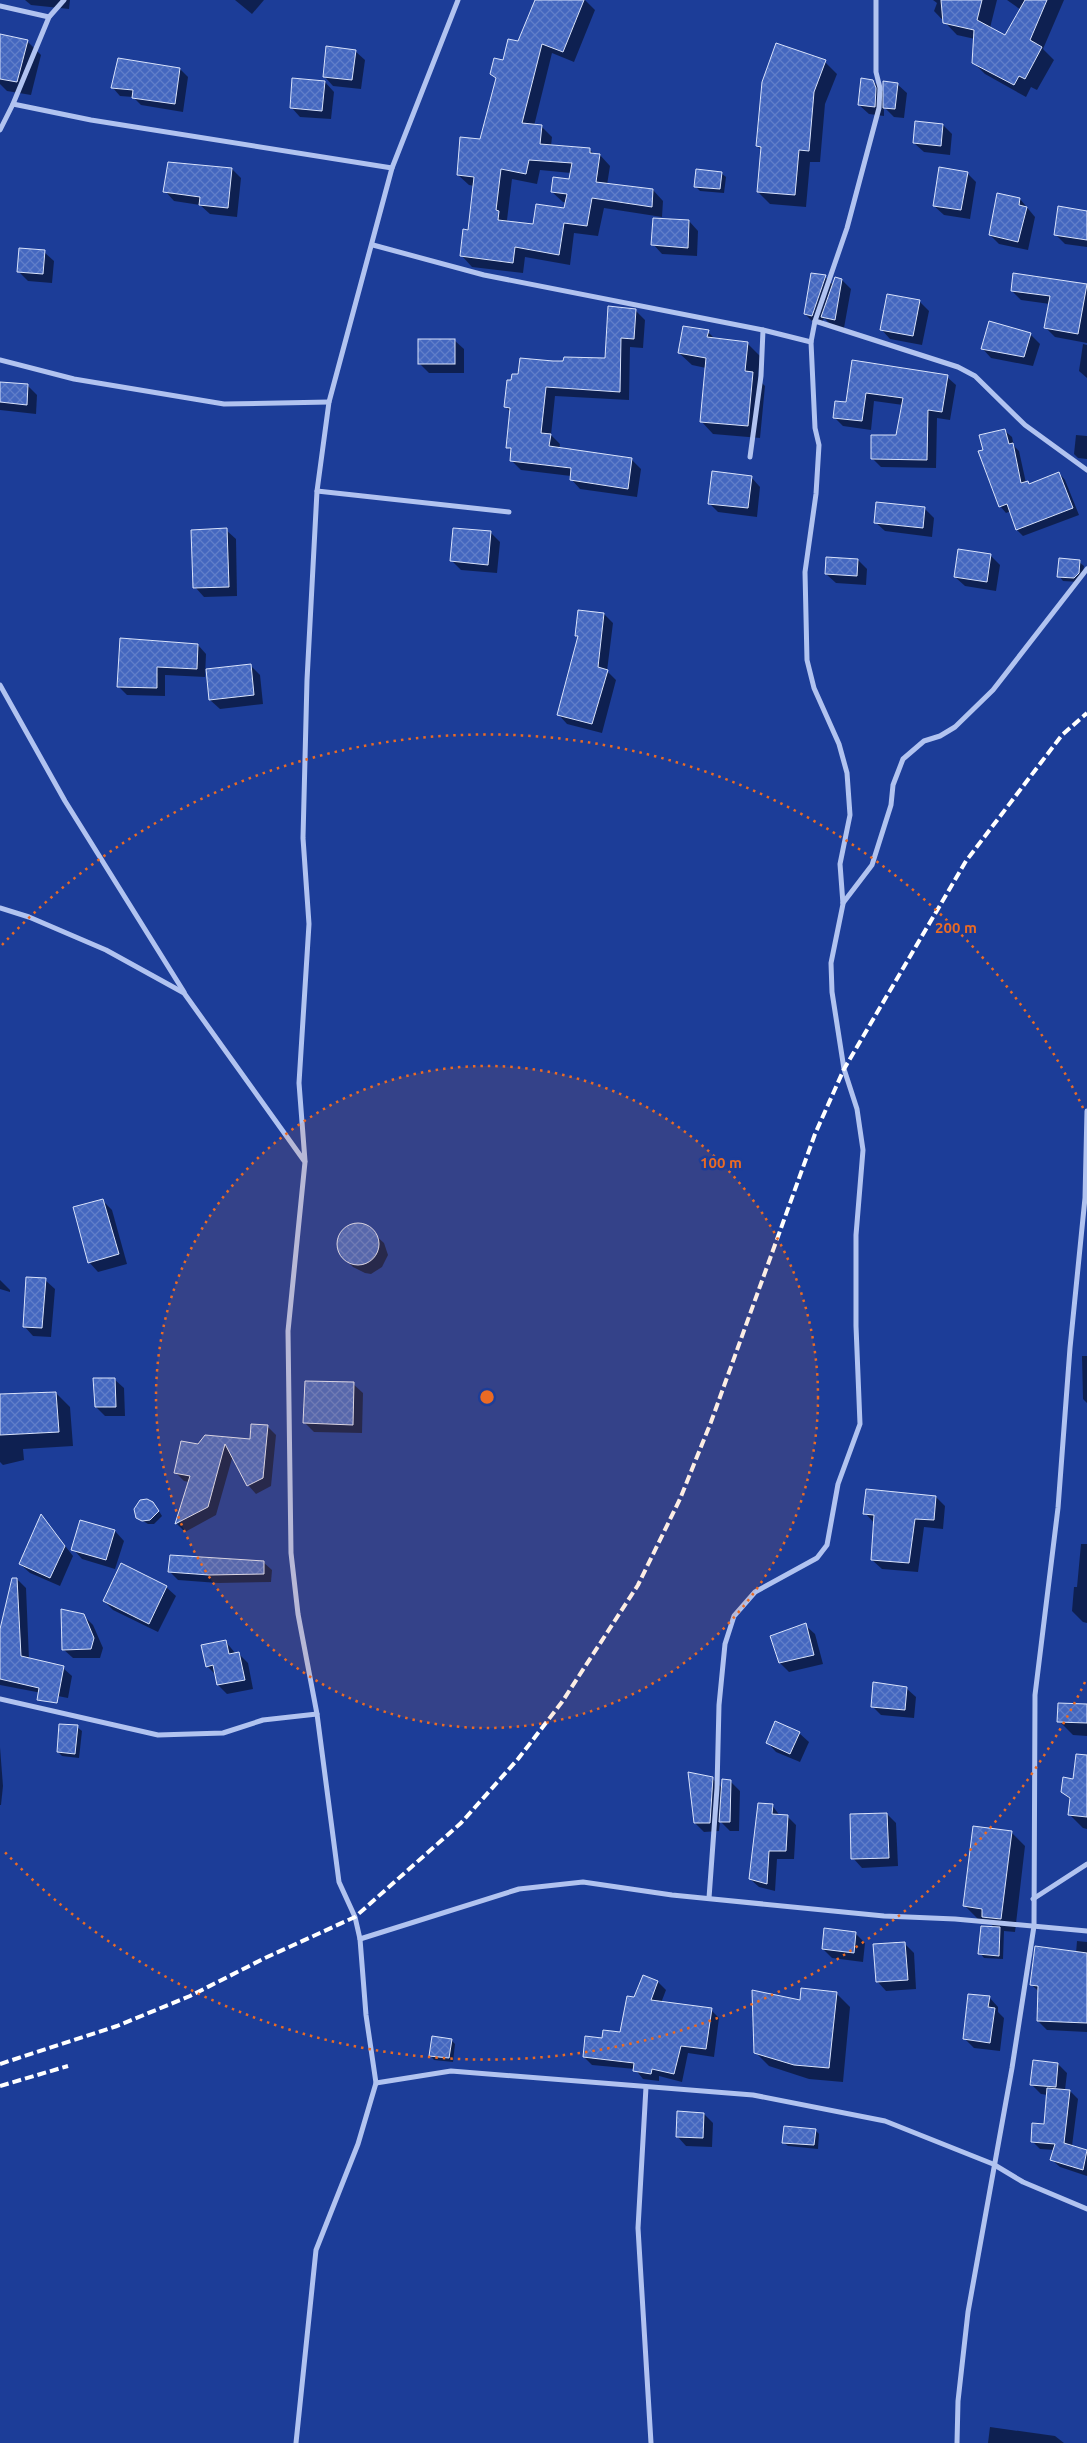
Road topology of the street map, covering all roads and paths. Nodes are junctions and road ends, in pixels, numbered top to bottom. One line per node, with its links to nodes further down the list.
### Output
1 (64, 0): 5 (street)
2 (458, 0): 8 (street)
3 (876, 0): 10 (street)
4 (0, 6): 5 (street)
5 (49, 17): 6 (street)
6 (13, 104): 7 (street); 8 (street)
7 (0, 130)
8 (392, 168): 9 (street)
9 (373, 245): 11 (street); 14 (street)
10 (815, 321): 12 (street); 16 (street)
11 (763, 330): 12 (street); 15 (street)
12 (811, 342): 21 (street)
13 (0, 360): 14 (street)
14 (329, 402): 17 (street)
15 (750, 457)
16 (1087, 470)
17 (318, 491): 18 (street); 25 (street)
18 (509, 512)
19 (1087, 569): 21 (street)
20 (0, 686): 23 (street)
21 (843, 904): 29 (street)
22 (0, 908): 23 (street)
23 (184, 992): 25 (street)
24 (1087, 1111): 30 (street)
25 (305, 1162): 27 (street)
26 (0, 1699): 27 (street)
27 (317, 1714): 33 (street)
28 (1087, 1864): 30 (street)
29 (709, 1898): 31 (street); 33 (street)
30 (1033, 1898): 31 (street)
31 (1034, 1926): 32 (street); 36 (street)
32 (1087, 1931)
33 (360, 1939): 34 (street)
34 (376, 2083): 35 (street); 38 (street)
35 (646, 2087): 36 (street); 39 (street)
36 (993, 2164): 37 (street); 40 (street)
37 (1087, 2209)
38 (296, 2443)
39 (651, 2443)
40 (957, 2443)

